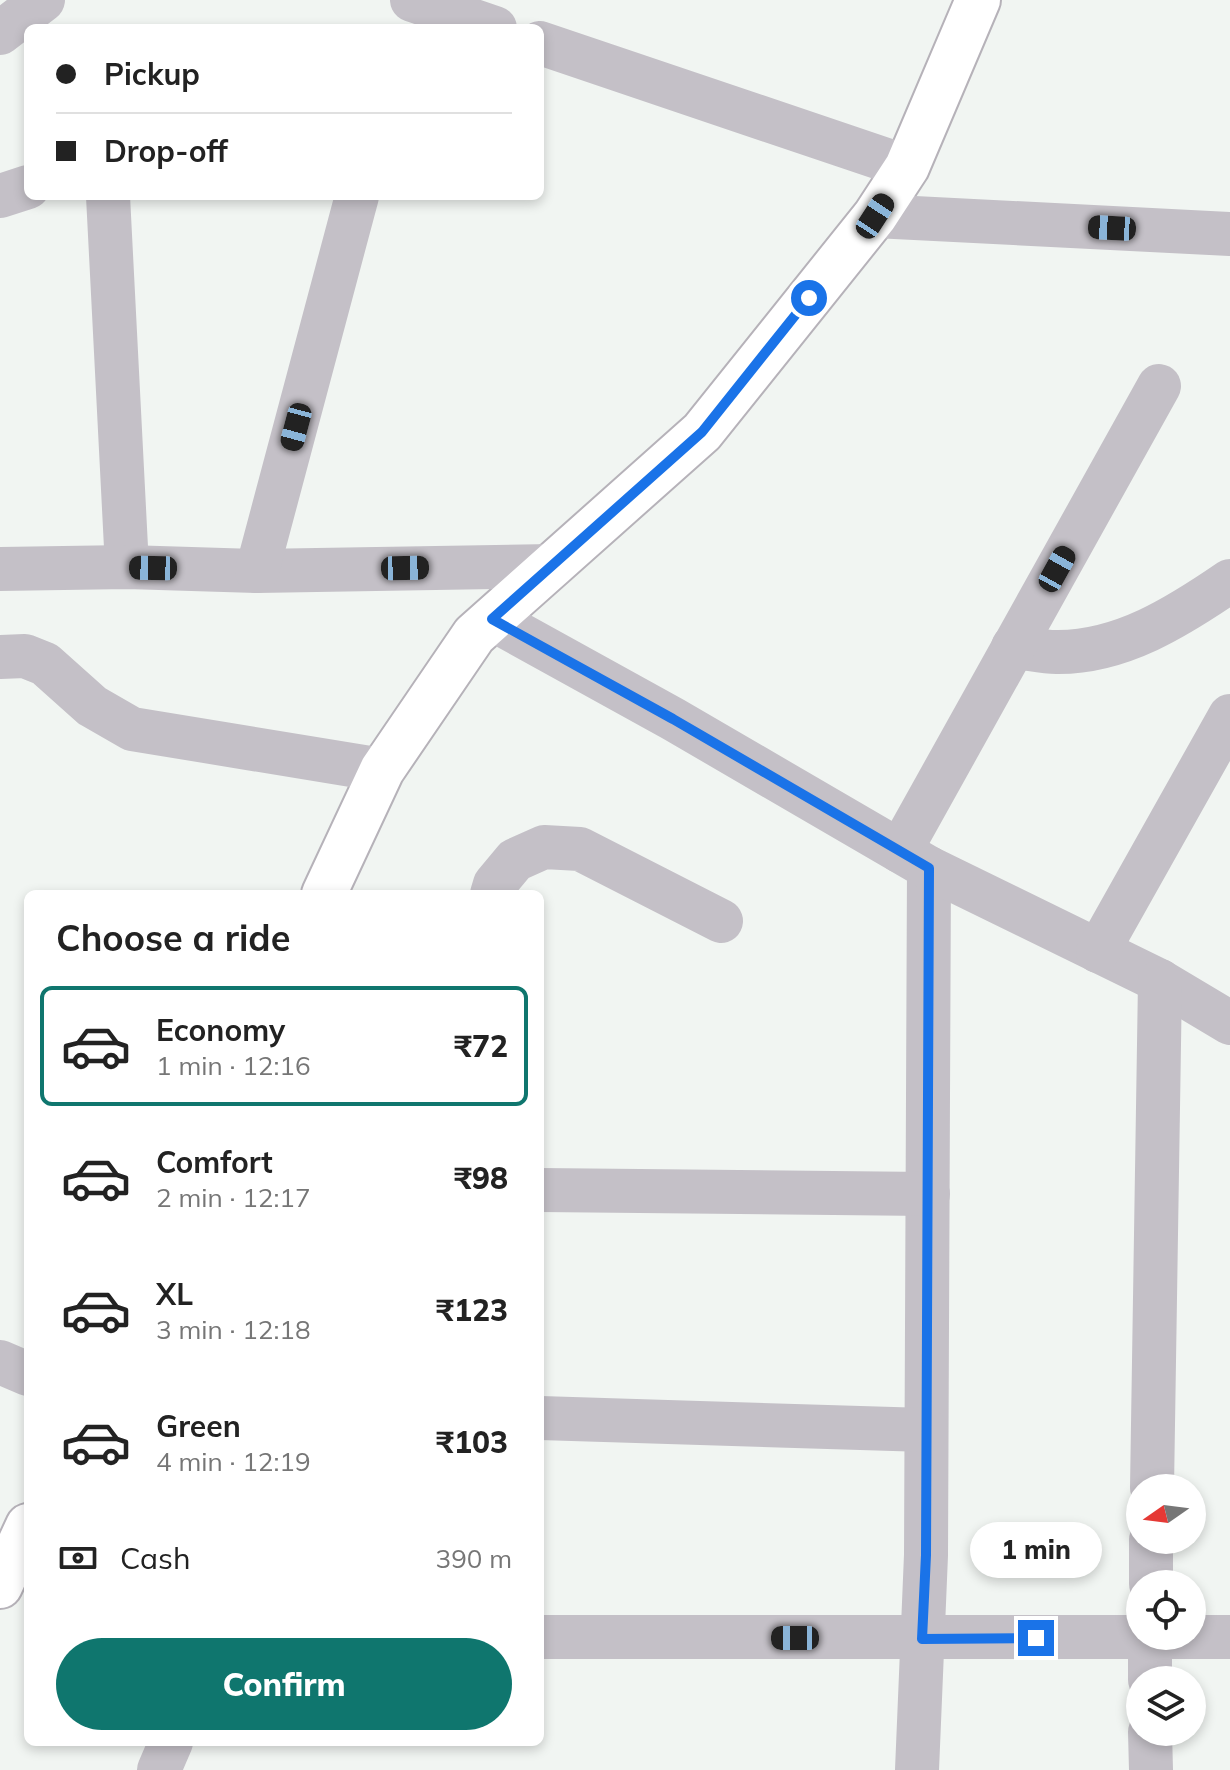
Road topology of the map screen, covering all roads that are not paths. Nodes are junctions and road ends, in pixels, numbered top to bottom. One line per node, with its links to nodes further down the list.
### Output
1 (43, 0): 6 (street)
2 (411, 0): 4 (street); 5 (street)
3 (978, 0): 8 (main road)
4 (403, 24)
5 (483, 24)
6 (0, 33)
7 (544, 44): 8 (street)
8 (907, 167): 13 (main road)
9 (24, 188): 10 (street)
10 (0, 196)
11 (108, 200): 17 (street)
12 (356, 200): 19 (street)
13 (875, 216): 14 (street); 16 (main road)
14 (1230, 234)
15 (1159, 386): 22 (street)
16 (552, 566): 19 (street); 21 (main road)
17 (127, 567): 18 (street); 19 (street)
18 (0, 569)
19 (257, 571)
20 (1230, 581): 22 (street)
21 (492, 619): 25 (main road); 26 (street)
22 (1013, 647): 26 (street)
23 (0, 657): 25 (street)
24 (1230, 716): 30 (street)
25 (382, 770): 27 (main road)
26 (914, 860): 30 (street); 34 (street)
27 (326, 890)
28 (493, 890): 29 (street)
29 (721, 921)
30 (1098, 951): 31 (street)
31 (1160, 981): 32 (street); 39 (street)
32 (1230, 1023)
33 (544, 1190): 34 (street)
34 (928, 1194): 38 (street)
35 (0, 1362): 36 (street)
36 (24, 1372)
37 (544, 1418): 38 (street)
38 (926, 1430): 46 (street)
39 (1152, 1474)
40 (24, 1535): 41 (main road)
41 (0, 1586)
42 (544, 1637): 46 (street)
43 (1126, 1637): 46 (street)
44 (1206, 1637): 45 (street)
45 (1230, 1637)
46 (922, 1639): 50 (street)
47 (169, 1746): 49 (street)
48 (1150, 1746): 51 (street)
49 (159, 1770)
50 (917, 1770)
51 (1151, 1770)

